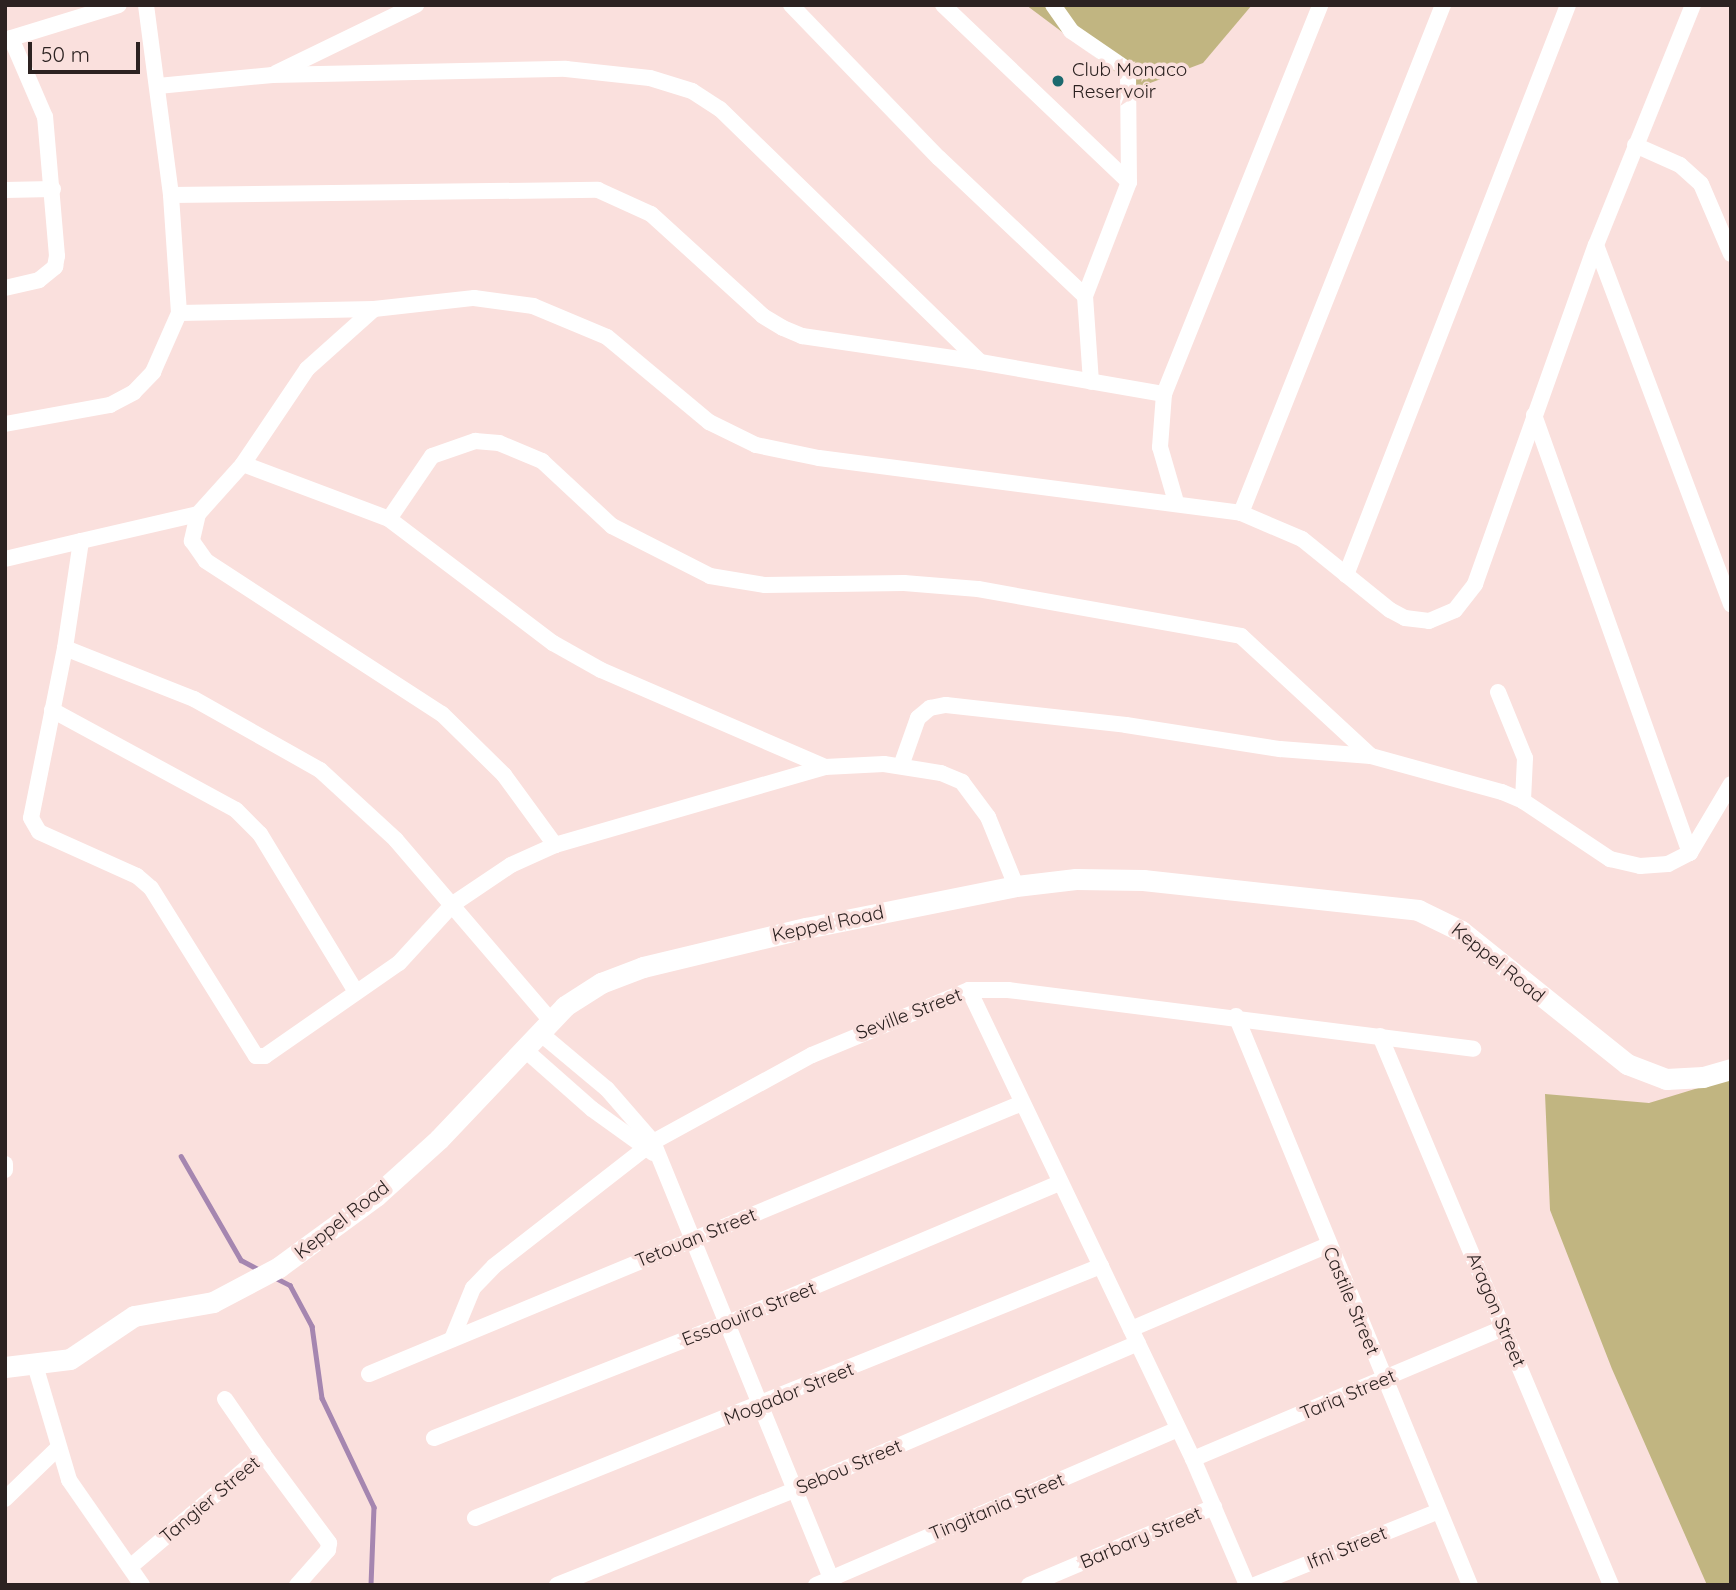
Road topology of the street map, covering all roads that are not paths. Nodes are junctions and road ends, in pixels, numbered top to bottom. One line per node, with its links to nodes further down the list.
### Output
1 (119, 5): 11 (street)
2 (146, 5): 13 (street)
3 (416, 5): 12 (street)
4 (791, 5): 24 (street)
5 (943, 5): 15 (street)
6 (1053, 5): 15 (street)
7 (1320, 5): 29 (street)
8 (1443, 5): 34 (street)
9 (1568, 5): 39 (street)
10 (1693, 5): 14 (street)
11 (8, 39): 16 (street)
12 (271, 75): 13 (street); 27 (street)
13 (158, 86): 18 (street)
14 (1635, 145): 20 (street); 21 (street)
15 (1129, 183): 24 (street)
16 (53, 189): 17 (street); 23 (street)
17 (5, 190)
18 (171, 195): 26 (street); 27 (street)
19 (1731, 209): 20 (street)
20 (1720, 225): 22 (street)
21 (1596, 245): 30 (street); 40 (street)
22 (1731, 254)
23 (5, 288)
24 (1085, 296): 28 (street)
25 (374, 309): 26 (street); 32 (street); 33 (street)
26 (179, 313): 31 (street)
27 (980, 362): 28 (street)
28 (1091, 382): 29 (street)
29 (1164, 394): 33 (street)
30 (1534, 415): 39 (street); 50 (street)
31 (5, 424)
32 (243, 464): 35 (street); 36 (street)
33 (1176, 502): 34 (street)
34 (1241, 513): 39 (street)
35 (198, 514): 37 (street); 49 (street)
36 (389, 519): 44 (street); 46 (street)
37 (81, 541): 38 (street); 41 (street)
38 (5, 559)
39 (1346, 575)
40 (1731, 604)
41 (65, 648): 43 (street); 52 (street)
42 (1498, 692): 48 (street)
43 (52, 710): 54 (street); 54 (street)
44 (1371, 756): 45 (street); 48 (street)
45 (901, 766): 46 (street); 51 (street)
46 (825, 767): 49 (street)
47 (1731, 784): 50 (street)
48 (1523, 801): 50 (street)
49 (555, 845): 52 (street)
50 (1690, 853)
51 (1016, 886): 56 (street, Keppel Road); 60 (street, Keppel Road)
52 (453, 904): 54 (street); 56 (street)
53 (969, 990): 55 (street, Seville Street); 61 (street); 62 (street, Seville Street)
54 (356, 992)
55 (1236, 1016): 57 (street, Seville Street); 67 (street, Castile Street)
56 (545, 1027): 58 (street, Keppel Road); 62 (street)
57 (1380, 1036): 59 (street, Seville Street); 70 (street, Aragon Street)
58 (524, 1049): 62 (street); 73 (street, Keppel Road)
59 (1474, 1049)
60 (1731, 1069)
61 (1022, 1103): 65 (street); 66 (street, Tetouan Street)
62 (652, 1149): 66 (street); 72 (street, Seville Street)
63 (5, 1164): 64 (street)
64 (5, 1170)
65 (1060, 1183): 68 (street); 69 (street, Essaouira Street)
66 (693, 1239): 69 (street); 72 (street, Tetouan Street)
67 (1328, 1245): 71 (street, Sebou Street); 76 (street, Castile Street)
68 (1101, 1266): 71 (street); 78 (street, Mogador Street)
69 (728, 1323): 78 (street); 80 (street, Essaouira Street)
70 (1503, 1328): 76 (street, Tariq Street); 98 (street, Aragon Street)
71 (1134, 1336): 79 (street); 84 (street, Sebou Street)
72 (452, 1339): 75 (street, Tetouan Street)
73 (35, 1366): 74 (street, Keppel Road); 81 (street)
74 (5, 1367)
75 (369, 1374)
76 (1384, 1380): 83 (street, Tariq Street); 87 (street, Castile Street)
77 (225, 1399): 82 (street)
78 (762, 1405): 84 (street); 88 (street, Mogador Street)
79 (1178, 1429): 83 (street); 90 (street, Tingitania Street)
80 (434, 1438)
81 (57, 1449): 85 (street); 89 (street)
82 (263, 1454): 89 (street, Tangier Street); 92 (street, Tangier Street)
83 (1193, 1459): 86 (street)
84 (795, 1490): 90 (street); 93 (street, Sebou Street)
85 (5, 1499)
86 (1214, 1507): 94 (street, Barbary Street); 95 (street)
87 (1439, 1511): 96 (street, Ifni Street); 97 (street, Castile Street)
88 (475, 1518)
89 (130, 1567): 91 (street)
90 (827, 1583)
91 (142, 1585)
92 (297, 1585)
93 (557, 1585)
94 (1029, 1585)
95 (1247, 1585)
96 (1255, 1585)
97 (1470, 1585)
98 (1611, 1585)

